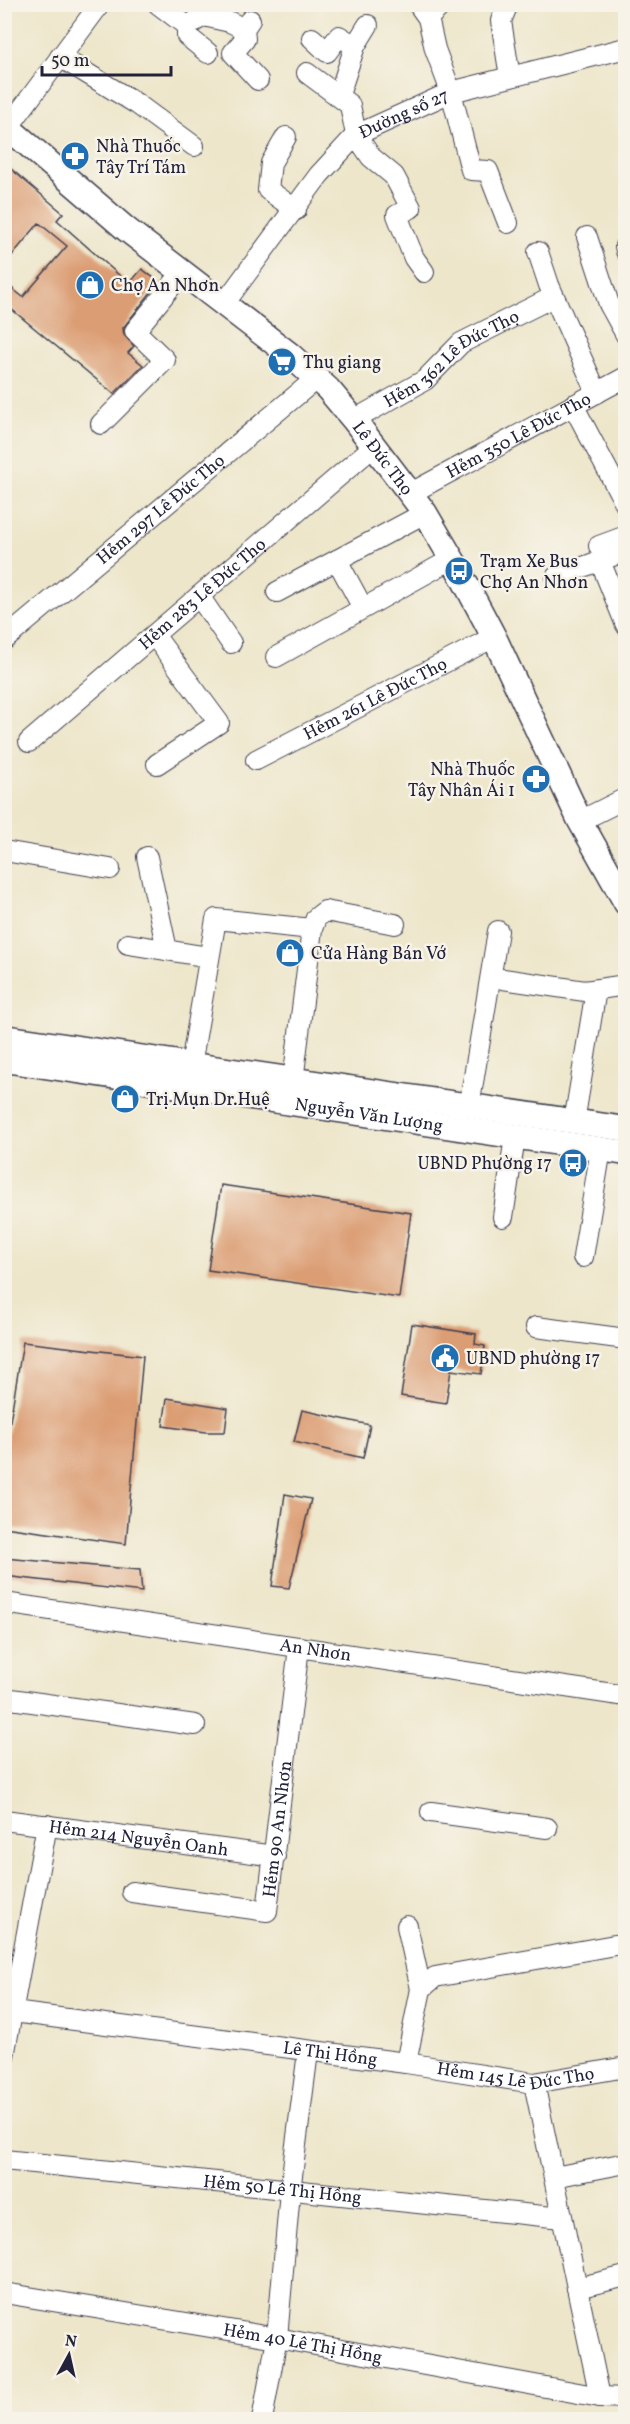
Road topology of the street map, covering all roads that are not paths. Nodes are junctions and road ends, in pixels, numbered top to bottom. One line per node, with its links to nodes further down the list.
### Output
1 (100, 4): 11 (street)
2 (158, 4): 6 (street)
3 (510, 5): 13 (street)
4 (430, 9): 15 (street)
5 (368, 25): 8 (street)
6 (187, 26): 10 (street); 14 (street)
7 (312, 38): 8 (street)
8 (355, 46): 16 (street)
9 (626, 48): 13 (street, Đường số 27)
10 (208, 53)
11 (60, 57): 17 (street); 20 (street)
12 (308, 73): 16 (street)
13 (510, 77): 15 (street, Đường số 27)
14 (258, 80)
15 (451, 92): 18 (street, Đường số 27); 22 (street)
16 (339, 95): 18 (street)
17 (6, 128): 28 (street, Lê Đức Thọ)
18 (356, 135): 21 (street, Đường số 27); 27 (street)
19 (286, 137): 21 (street)
20 (194, 146)
21 (296, 210): 30 (street, Đường số 27)
22 (508, 223)
23 (587, 237): 31 (street)
24 (625, 246): 25 (street)
25 (626, 251)
26 (538, 252): 35 (street)
27 (424, 272)
28 (182, 273): 30 (street, Lê Đức Thọ); 38 (street)
29 (549, 299): 37 (street, Hẻm 362 Lê Đức Thọ)
30 (224, 304): 34 (street, Lê Đức Thọ)
31 (620, 311): 32 (street)
32 (626, 335)
33 (626, 377): 35 (street, Hẻm 350 Lê Đức Thọ)
34 (317, 378): 37 (street, Lê Đức Thọ); 55 (street, Hẻm 297 Lê Đức Thọ)
35 (597, 393): 36 (street, Hẻm 350 Lê Đức Thọ)
36 (573, 405): 40 (street, Hẻm 350 Lê Đức Thọ); 41 (street)
37 (354, 420): 39 (street, Lê Đức Thọ)
38 (101, 424)
39 (374, 446): 40 (street, Lê Đức Thọ); 50 (street, Hẻm 283 Lê Đức Thọ)
40 (411, 493): 42 (street, Lê Đức Thọ)
41 (626, 505)
42 (425, 513): 46 (street, Lê Đức Thọ); 47 (street)
43 (626, 536): 45 (street)
44 (626, 551): 45 (street)
45 (599, 553): 48 (street); 52 (street)
46 (452, 559): 51 (street); 54 (street, Lê Đức Thọ)
47 (337, 560): 49 (street); 51 (street)
48 (556, 577)
49 (277, 592)
50 (199, 596): 53 (street, Hẻm 283 Lê Đức Thọ); 56 (street)
51 (363, 608): 57 (street)
52 (626, 625)
53 (154, 635): 58 (street, Hẻm 283 Lê Đức Thọ); 60 (street)
54 (494, 636): 59 (street, Hẻm 261 Lê Đức Thọ); 62 (street, Lê Đức Thọ)
55 (4, 640)
56 (231, 643)
57 (276, 657)
58 (29, 742)
59 (256, 760)
60 (157, 764)
61 (626, 798): 62 (street)
62 (580, 821): 66 (street, Lê Đức Thọ)
63 (4, 851): 65 (street)
64 (147, 857): 71 (street)
65 (110, 869)
66 (626, 903)
67 (395, 924): 68 (street)
68 (312, 929): 72 (street); 79 (street)
69 (498, 931): 80 (street)
70 (128, 944): 71 (street)
71 (167, 950): 72 (street)
72 (209, 957): 78 (street)
73 (503, 980): 75 (street)
74 (626, 985): 75 (street)
75 (596, 990): 81 (street)
76 (4, 1037): 78 (street, Nguyễn Văn Lượng)
77 (4, 1059): 83 (street, Nguyễn Văn Lượng)
78 (191, 1065): 79 (street, Nguyễn Văn Lượng)
79 (293, 1080): 80 (street, Nguyễn Văn Lượng)
80 (469, 1107): 81 (street, Nguyễn Văn Lượng)
81 (574, 1122): 82 (street, Nguyễn Văn Lượng)
82 (626, 1129)
83 (515, 1137): 84 (street, Nguyễn Văn Lượng); 86 (street)
84 (601, 1149): 85 (street, Nguyễn Văn Lượng); 87 (street)
85 (626, 1153)
86 (503, 1217)
87 (583, 1257)
88 (536, 1327): 89 (street)
89 (626, 1339)
90 (4, 1603): 91 (street, An Nhơn)
91 (299, 1647): 92 (street, An Nhơn); 99 (street, Hẻm 90 An Nhơn)
92 (626, 1696)
93 (4, 1698): 94 (street)
94 (195, 1725)
95 (431, 1812): 98 (street)
96 (4, 1820): 97 (street, Hẻm 214 Nguyễn Oanh)
97 (47, 1825): 99 (street, Hẻm 214 Nguyễn Oanh); 104 (street)
98 (547, 1828)
99 (275, 1856): 100 (street, Hẻm 90 An Nhơn)
100 (132, 1892)
101 (407, 1926): 103 (street)
102 (626, 1942): 103 (street)
103 (421, 1989): 107 (street)
104 (13, 2012): 105 (street, Lê Thị Hồng); 106 (street)
105 (308, 2052): 107 (street, Lê Thị Hồng); 113 (street)
106 (5, 2055)
107 (406, 2063): 109 (street, Hẻm 145 Lê Đức Thọ)
108 (626, 2067): 109 (street, Hẻm 145 Lê Đức Thọ)
109 (534, 2083): 112 (street)
110 (4, 2160): 113 (street, Hẻm 50 Lê Thị Hồng)
111 (626, 2163): 112 (street)
112 (554, 2177): 114 (street)
113 (290, 2191): 114 (street, Hẻm 50 Lê Thị Hồng); 118 (street)
114 (562, 2218): 116 (street)
115 (626, 2276): 116 (street)
116 (577, 2288): 119 (street)
117 (4, 2293): 118 (street, Hẻm 40 Lê Thị Hồng)
118 (277, 2338): 119 (street, Hẻm 40 Lê Thị Hồng); 121 (street)
119 (600, 2397): 120 (street, Hẻm 40 Lê Thị Hồng)
120 (624, 2399)
121 (262, 2420)

